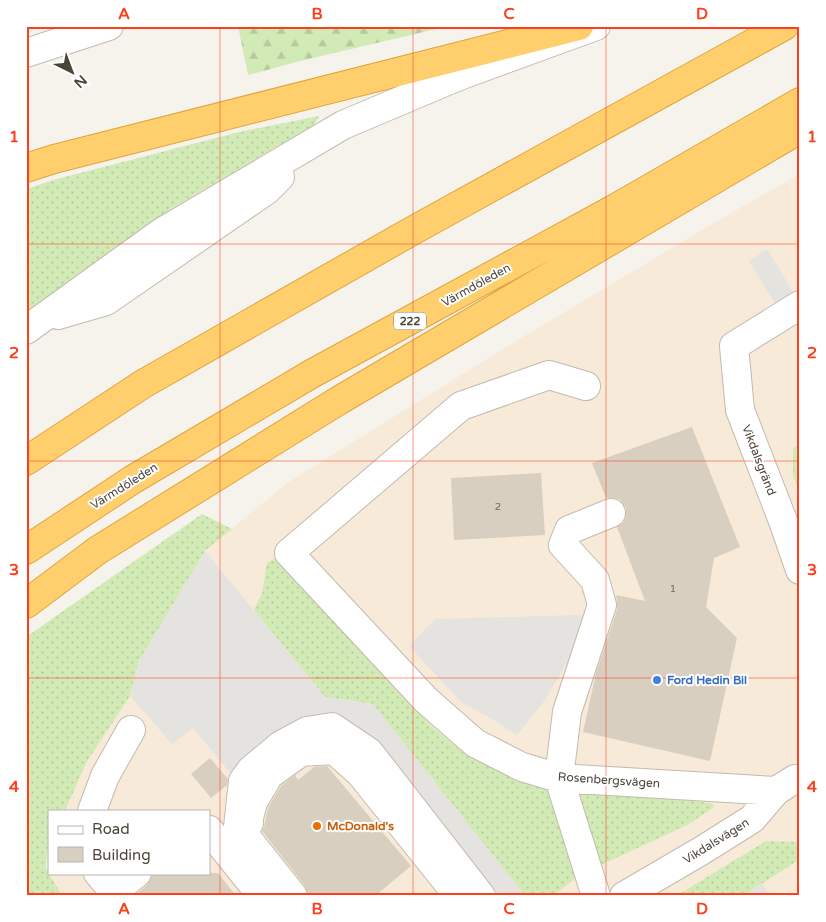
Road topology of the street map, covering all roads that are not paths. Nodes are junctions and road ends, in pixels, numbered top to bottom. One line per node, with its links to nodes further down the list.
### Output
1 (109, 26): 5 (street)
2 (579, 26): 8 (highway)
3 (596, 26): 10 (street)
4 (784, 26): 12 (highway)
5 (26, 53)
6 (800, 102): 14 (highway, Värmdöleden / 222)
7 (800, 129): 16 (highway)
8 (26, 168)
9 (800, 305): 15 (street, Vikdalsgränd)
10 (33, 325)
11 (586, 386): 19 (street, Rosenbergsvägen)
12 (26, 461)
13 (611, 513): 19 (street)
14 (26, 550)
15 (800, 570)
16 (26, 604)
17 (131, 730): 20 (street)
18 (793, 777): 19 (street, Rosenbergsvägen); 30 (street, Vikdalsvägen)
19 (559, 778): 29 (street)
20 (92, 810)
21 (210, 831): 24 (street)
22 (135, 874): 23 (street)
23 (110, 887)
24 (262, 896)
25 (293, 896): 28 (street)
26 (303, 896): 27 (street)
27 (456, 896)
28 (481, 896)
29 (596, 896)
30 (624, 896)

